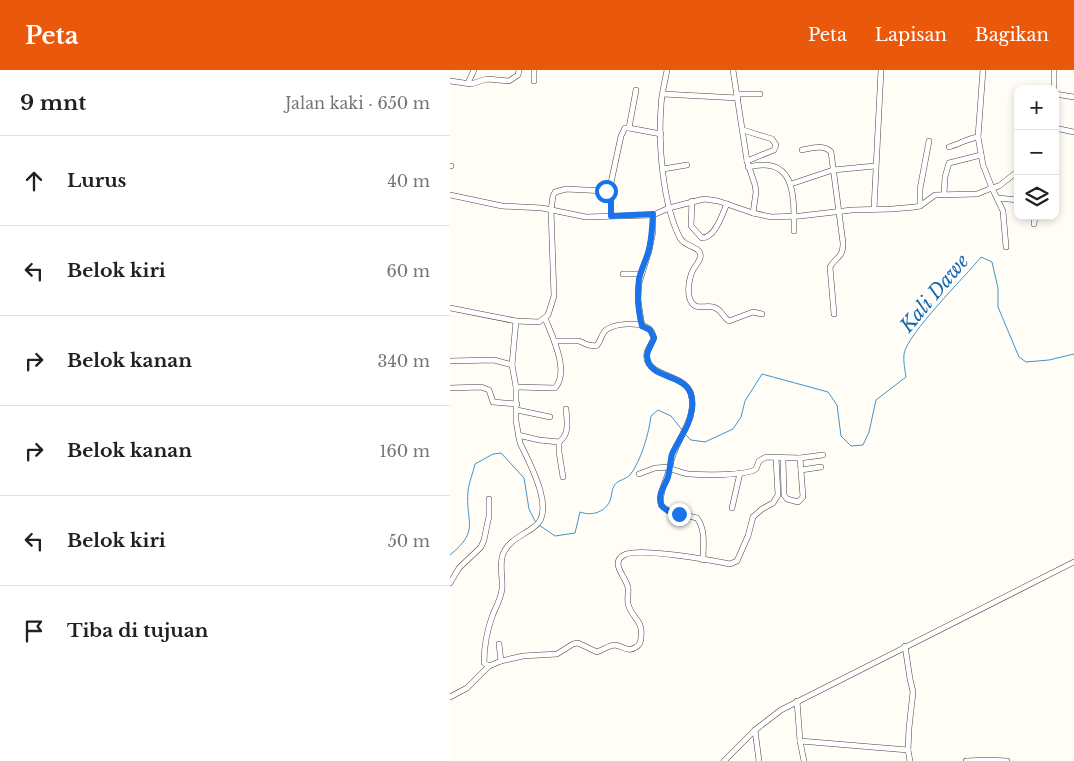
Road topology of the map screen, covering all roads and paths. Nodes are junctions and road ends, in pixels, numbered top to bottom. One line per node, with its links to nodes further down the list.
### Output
1 (474, 70): 11 (street)
2 (519, 70): 11 (street)
3 (534, 70): 10 (street)
4 (667, 70): 14 (street)
5 (733, 70): 17 (street)
6 (881, 70): 31 (street)
7 (983, 70): 24 (street)
8 (1054, 70): 12 (street)
9 (450, 81): 11 (street)
10 (534, 81)
11 (468, 83)
12 (1054, 85)
13 (636, 90): 19 (street)
14 (662, 94): 17 (street); 23 (street)
15 (760, 94): 17 (street)
16 (1059, 95): 18 (street)
17 (737, 96): 21 (street)
18 (1074, 97)
19 (629, 128): 23 (street); 37 (street)
20 (1059, 129): 22 (street)
21 (743, 130): 29 (street); 29 (street)
22 (1074, 132)
23 (661, 134): 32 (street)
24 (978, 137): 26 (street); 28 (street)
25 (929, 141): 44 (street)
26 (948, 147)
27 (802, 150): 33 (street)
28 (981, 155): 36 (street); 38 (street)
29 (748, 164): 35 (street); 49 (street)
30 (686, 165): 32 (street)
31 (875, 166): 33 (street); 46 (street)
32 (663, 169): 45 (street)
33 (833, 170): 35 (street); 48 (street)
34 (1014, 174): 36 (street)
35 (791, 184): 52 (street)
36 (992, 188): 38 (street); 40 (street)
37 (609, 192): 47 (street); 51 (street)
38 (944, 194): 44 (street)
39 (450, 195): 47 (street)
40 (998, 198): 41 (street); 56 (street)
41 (1014, 200)
42 (692, 201): 43 (street); 43 (street); 45 (street)
43 (728, 204): 49 (street)
44 (920, 206): 46 (street)
45 (669, 208): 50 (street); 60 (street)
46 (874, 209): 48 (street)
47 (551, 210): 51 (street); 62 (street)
48 (838, 211): 52 (street); 61 (street)
49 (753, 213): 52 (street)
50 (653, 214): 51 (street); 58 (street)
51 (611, 216)
52 (794, 216): 55 (street)
53 (1034, 220): 54 (street)
54 (1034, 224)
55 (794, 230)
56 (1006, 247)
57 (623, 274): 58 (street)
58 (640, 274): 64 (street)
59 (450, 308): 63 (street)
60 (762, 314)
61 (834, 314)
62 (545, 318): 63 (street); 65 (street)
63 (516, 321): 67 (street)
64 (642, 326): 65 (street); 80 (street)
65 (555, 341): 68 (street)
66 (450, 361): 67 (street)
67 (512, 365): 68 (street)
68 (516, 387): 70 (street)
69 (450, 388): 70 (street)
70 (517, 407): 72 (street); 73 (street)
71 (566, 409): 74 (street)
72 (550, 418)
73 (518, 435): 74 (street); 93 (street)
74 (559, 442): 84 (street)
75 (823, 456): 77 (street)
76 (776, 458): 78 (street); 82 (street); 87 (street)
77 (800, 458): 78 (street); 81 (street)
78 (784, 459): 81 (street)
79 (821, 467): 81 (street)
80 (670, 468): 82 (street); 83 (street); 87 (street)
81 (801, 470)
82 (740, 473): 86 (street)
83 (639, 474)
84 (563, 477)
85 (489, 499): 89 (street)
86 (732, 508)
87 (703, 560): 92 (street)
88 (1074, 562): 91 (street)
89 (450, 583)
90 (499, 644): 92 (street)
91 (905, 646): 95 (street); 98 (street)
92 (501, 661): 93 (street)
93 (489, 666): 94 (street)
94 (450, 697)
95 (797, 701): 96 (street); 97 (street)
96 (754, 730): 99 (street); 100 (street)
97 (800, 741): 98 (street); 101 (street)
98 (908, 750): 102 (street)
99 (724, 761)
100 (759, 761)
101 (804, 761)
102 (910, 761)
103 (966, 761): 104 (street)
104 (1008, 761)

